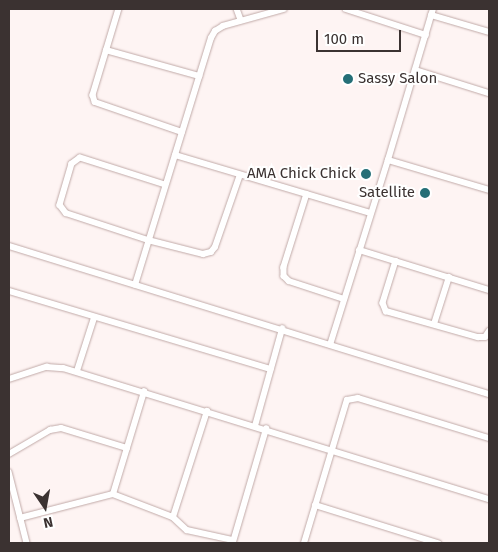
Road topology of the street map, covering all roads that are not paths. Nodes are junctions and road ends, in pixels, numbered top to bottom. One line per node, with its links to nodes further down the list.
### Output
1 (119, 9): 9 (street)
2 (237, 9): 6 (street)
3 (284, 9): 6 (street)
4 (346, 9): 8 (street)
5 (432, 12): 7 (street); 8 (street)
6 (241, 20): 11 (street)
7 (489, 32)
8 (426, 36): 10 (street)
9 (106, 50): 11 (street); 13 (street)
10 (415, 70): 12 (street); 15 (street)
11 (200, 76): 13 (street)
12 (489, 93)
13 (182, 132): 14 (street)
14 (175, 155): 16 (street); 17 (street)
15 (388, 160): 18 (street); 20 (street)
16 (240, 175): 19 (street); 21 (street)
17 (165, 185): 21 (street); 21 (street)
18 (489, 190)
19 (307, 194): 20 (street); 29 (street)
20 (371, 213): 23 (street)
21 (148, 240): 26 (street)
22 (9, 246): 26 (street)
23 (359, 250): 24 (street); 29 (street)
24 (396, 261): 25 (street); 31 (street)
25 (449, 277): 27 (street); 31 (street)
26 (135, 285): 32 (street)
27 (489, 290)
28 (9, 291): 30 (street)
29 (344, 299): 34 (street)
30 (94, 318): 35 (street); 36 (street)
31 (434, 324): 33 (street)
32 (282, 329): 34 (street); 35 (street)
33 (489, 331)
34 (330, 344): 39 (street)
35 (271, 370): 41 (street)
36 (77, 371): 37 (street); 38 (street)
37 (9, 379)
38 (144, 392): 40 (street); 44 (street)
39 (489, 394)
40 (207, 411): 41 (street); 51 (street)
41 (255, 426): 42 (street)
42 (266, 429): 45 (street); 53 (street)
43 (489, 438): 45 (street)
44 (127, 448): 46 (street); 48 (street)
45 (330, 450): 49 (street); 50 (street)
46 (9, 454)
47 (9, 472): 52 (street)
48 (113, 494): 51 (street); 52 (street)
49 (489, 499)
50 (316, 505): 55 (street); 56 (street)
51 (173, 517): 53 (street)
52 (20, 518): 54 (street)
53 (233, 542)
54 (27, 543)
55 (304, 543)
56 (438, 543)

